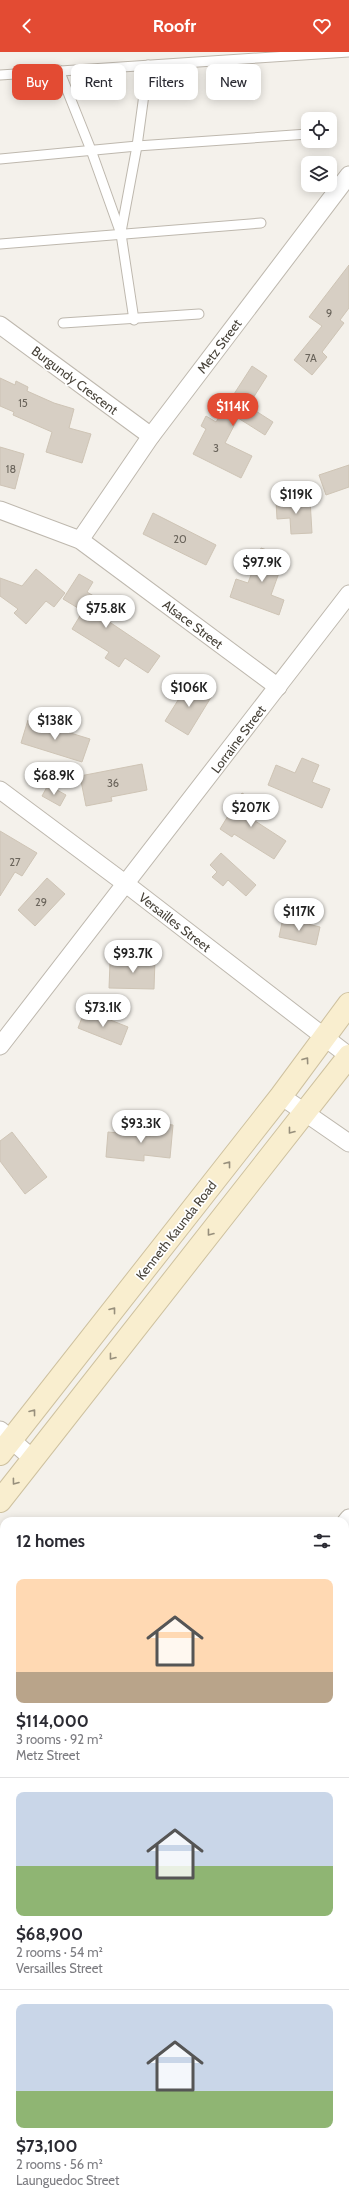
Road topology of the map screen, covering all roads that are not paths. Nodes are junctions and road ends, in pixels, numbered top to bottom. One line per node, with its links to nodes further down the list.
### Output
1 (349, 52): 2 (lane)
2 (177, 64)
3 (134, 67): 4 (lane)
4 (63, 70)
5 (12, 74): 6 (lane)
6 (0, 75)
7 (63, 80): 11 (lane)
8 (143, 100): 10 (lane)
9 (301, 134): 10 (lane)
10 (137, 146): 11 (lane); 15 (lane)
11 (91, 150): 12 (lane); 15 (lane)
12 (0, 158)
13 (349, 175): 21 (street, Metz Street)
14 (262, 223): 15 (lane)
15 (120, 234): 16 (lane); 18 (lane)
16 (0, 244)
17 (198, 314): 18 (lane)
18 (134, 320): 19 (lane)
19 (64, 323)
20 (0, 324): 21 (street, Burgundy Crescent)
21 (151, 436): 23 (street, Metz Street)
22 (0, 510): 23 (street, Alsace Street)
23 (80, 540): 25 (street, Alsace Street)
24 (349, 594): 25 (street, Lorraine Street)
25 (278, 687): 27 (street, Lorraine Street)
26 (0, 790): 27 (street, Versailles Street)
27 (126, 884): 29 (street, Versailles Street); 30 (street, Lorraine Street)
28 (349, 1004): 29 (main road, Kenneth Kaunda Road)
29 (323, 1038): 31 (street, Versailles Street); 32 (main road, Kenneth Kaunda Road, one-way to 29)
30 (0, 1046)
31 (349, 1056): 33 (main road)
32 (281, 1096): 33 (street); 35 (main road, Kenneth Kaunda Road, one-way to 32)
33 (306, 1112): 34 (street); 36 (main road, one-way to 36)
34 (349, 1143)
35 (4, 1441): 36 (street)
36 (33, 1459): 37 (main road, one-way to 37)
37 (0, 1501)

